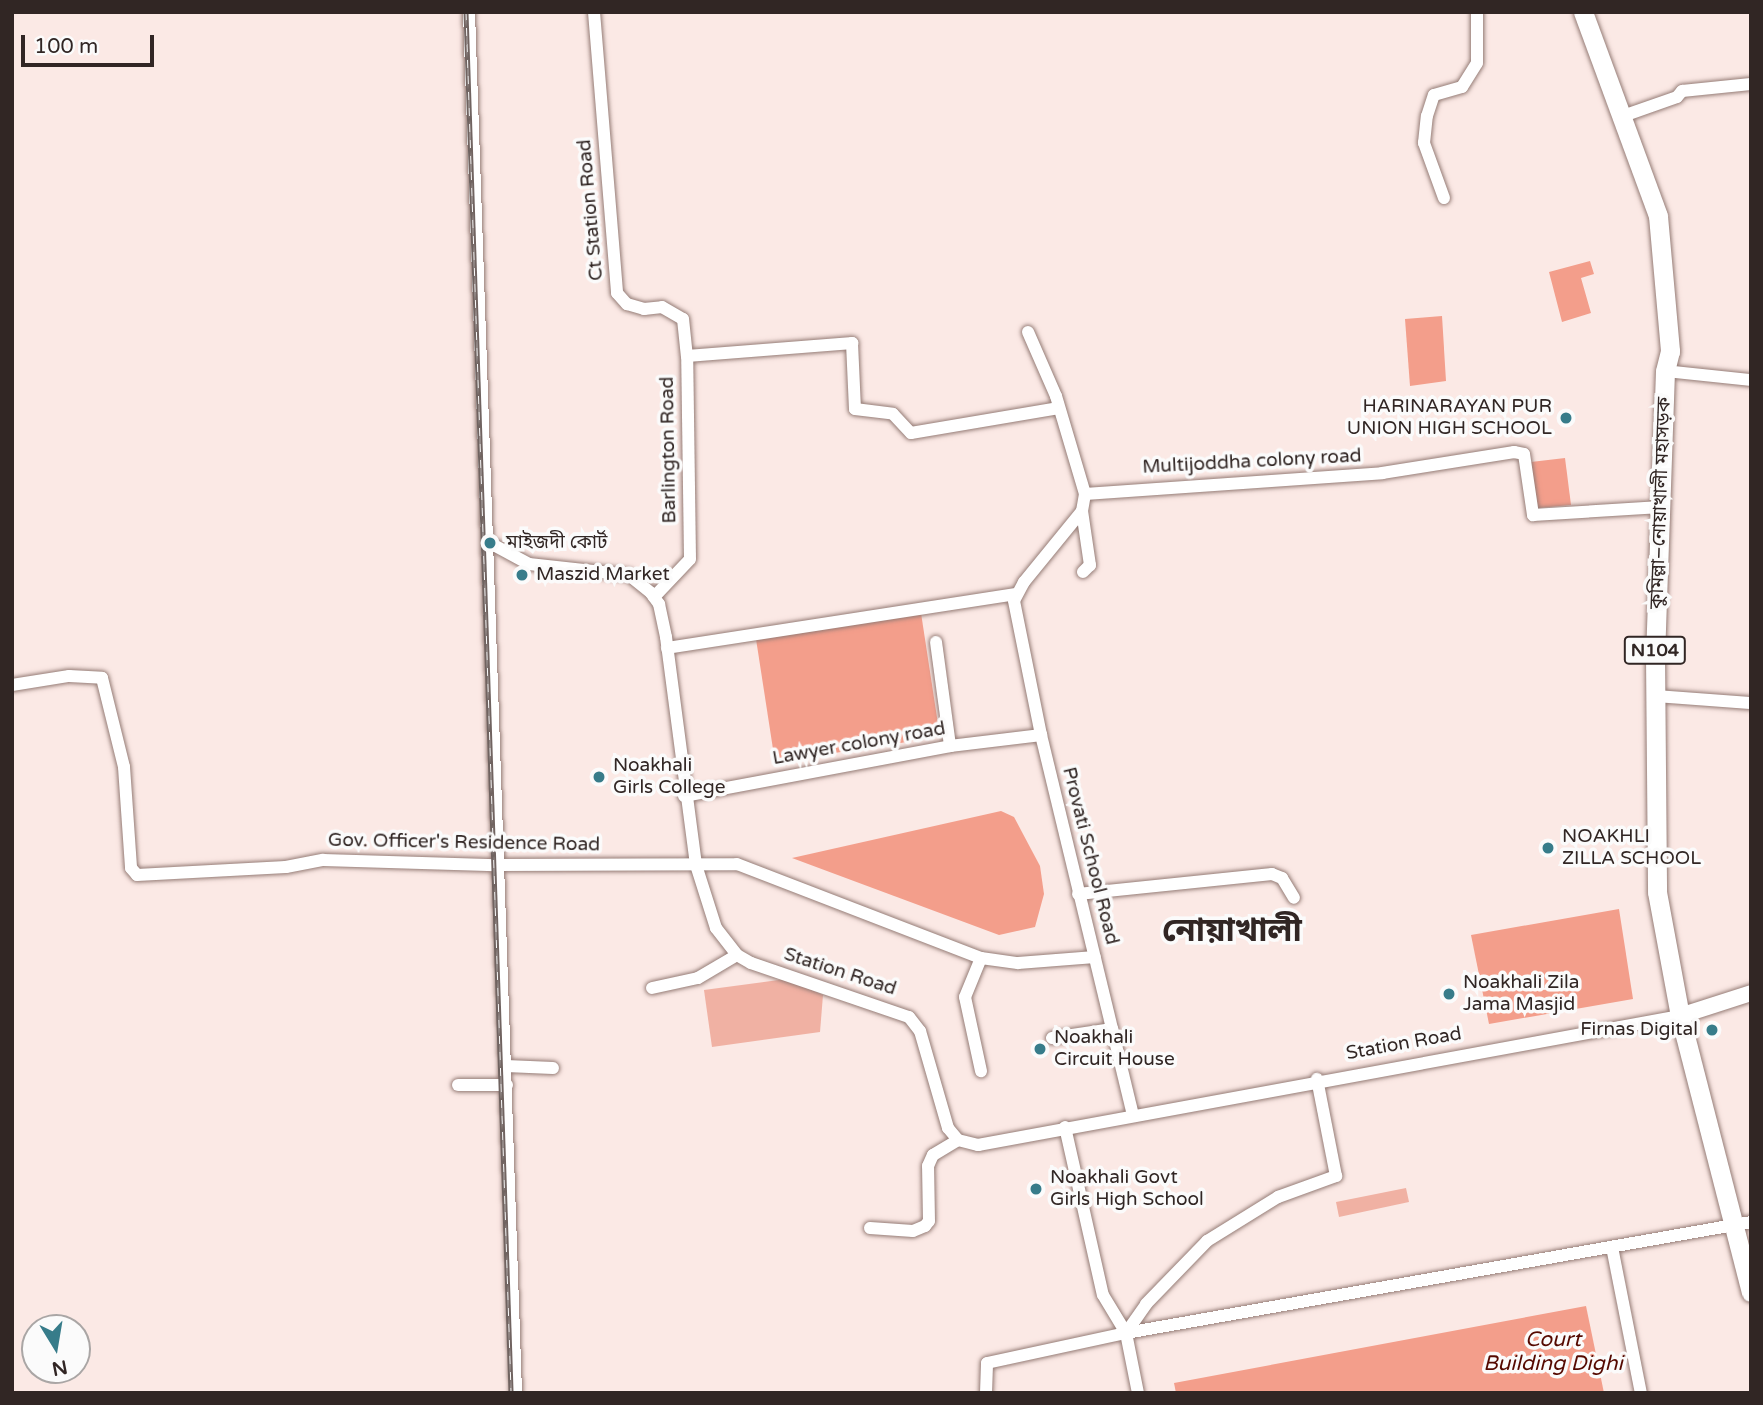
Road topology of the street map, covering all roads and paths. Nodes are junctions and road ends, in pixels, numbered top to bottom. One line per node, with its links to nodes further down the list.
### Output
1 (469, 12): 16 (street)
2 (593, 12): 9 (street, Ct Station Road)
3 (1477, 12): 7 (street)
4 (1583, 12): 6 (highway, কুমিল্লা–নোয়াখালী মহাসড়ক / N104)
5 (1751, 84): 6 (street)
6 (1623, 117): 10 (highway, কুমিল্লা–নোয়াখালী মহাসড়ক / N104)
7 (1444, 198)
8 (1028, 332): 12 (street)
9 (687, 356): 12 (street, Barlington Road); 19 (street, Barlington Road)
10 (1665, 371): 11 (street); 14 (highway, কুমিল্লা–নোয়াখালী মহাসড়ক / N104)
11 (1751, 380)
12 (1059, 408): 13 (street)
13 (1090, 496): 14 (street, Multijoddha colony road); 15 (street)
14 (1661, 506): 23 (highway, কুমিল্লা–নোয়াখালী মহাসড়ক / N104)
15 (1082, 511): 17 (street); 18 (street)
16 (490, 543): 19 (street); 28 (street)
17 (1083, 572)
18 (1015, 594): 21 (street); 25 (street, Provati School Road)
19 (654, 597): 21 (street)
20 (936, 642): 26 (street)
21 (667, 648): 27 (street)
22 (12, 685): 28 (street, Gov. Officer's Residence Road)
23 (1655, 696): 24 (street); 37 (highway, কুমিল্লা–নোয়াখালী মহাসড়ক / N104)
24 (1751, 703)
25 (1041, 735): 26 (street, Lawyer colony road); 30 (street, Provati School Road)
26 (950, 746): 27 (street, Lawyer colony road)
27 (684, 796): 29 (street)
28 (501, 864): 29 (street, Gov. Officer's Residence Road); 40 (street)
29 (696, 864): 32 (street); 34 (street, Gov. Officer's Residence Road)
30 (1078, 894): 31 (street); 33 (street, Provati School Road)
31 (1294, 898)
32 (737, 956): 35 (street); 48 (street, Station Road)
33 (1095, 957): 34 (street, Gov. Officer's Residence Road); 38 (street, Provati School Road)
34 (981, 958): 42 (street)
35 (652, 988)
36 (1751, 993): 37 (main road)
37 (1680, 1016): 43 (street, Station Road); 49 (highway, কুমিল্লা–নোয়াখালী মহাসড়ক / N104)
38 (1112, 1029): 39 (street); 46 (street, Provati School Road)
39 (1052, 1038)
40 (506, 1066): 41 (street); 45 (street)
41 (553, 1068)
42 (981, 1072)
43 (1317, 1079): 46 (street, Station Road); 53 (street)
44 (458, 1085): 45 (street)
45 (507, 1085): 54 (street)
46 (1132, 1114): 47 (street, Station Road)
47 (1065, 1127): 48 (street, Station Road); 53 (street)
48 (958, 1140): 50 (street)
49 (1742, 1224): 51 (street); 52 (highway, কুমিল্লা–নোয়াখালী মহাসড়ক / N104)
50 (870, 1228)
51 (1612, 1247): 53 (street); 57 (street)
52 (1751, 1292)
53 (1126, 1334): 55 (street); 56 (street)
54 (516, 1393)
55 (986, 1393)
56 (1138, 1393)
57 (1641, 1393)

